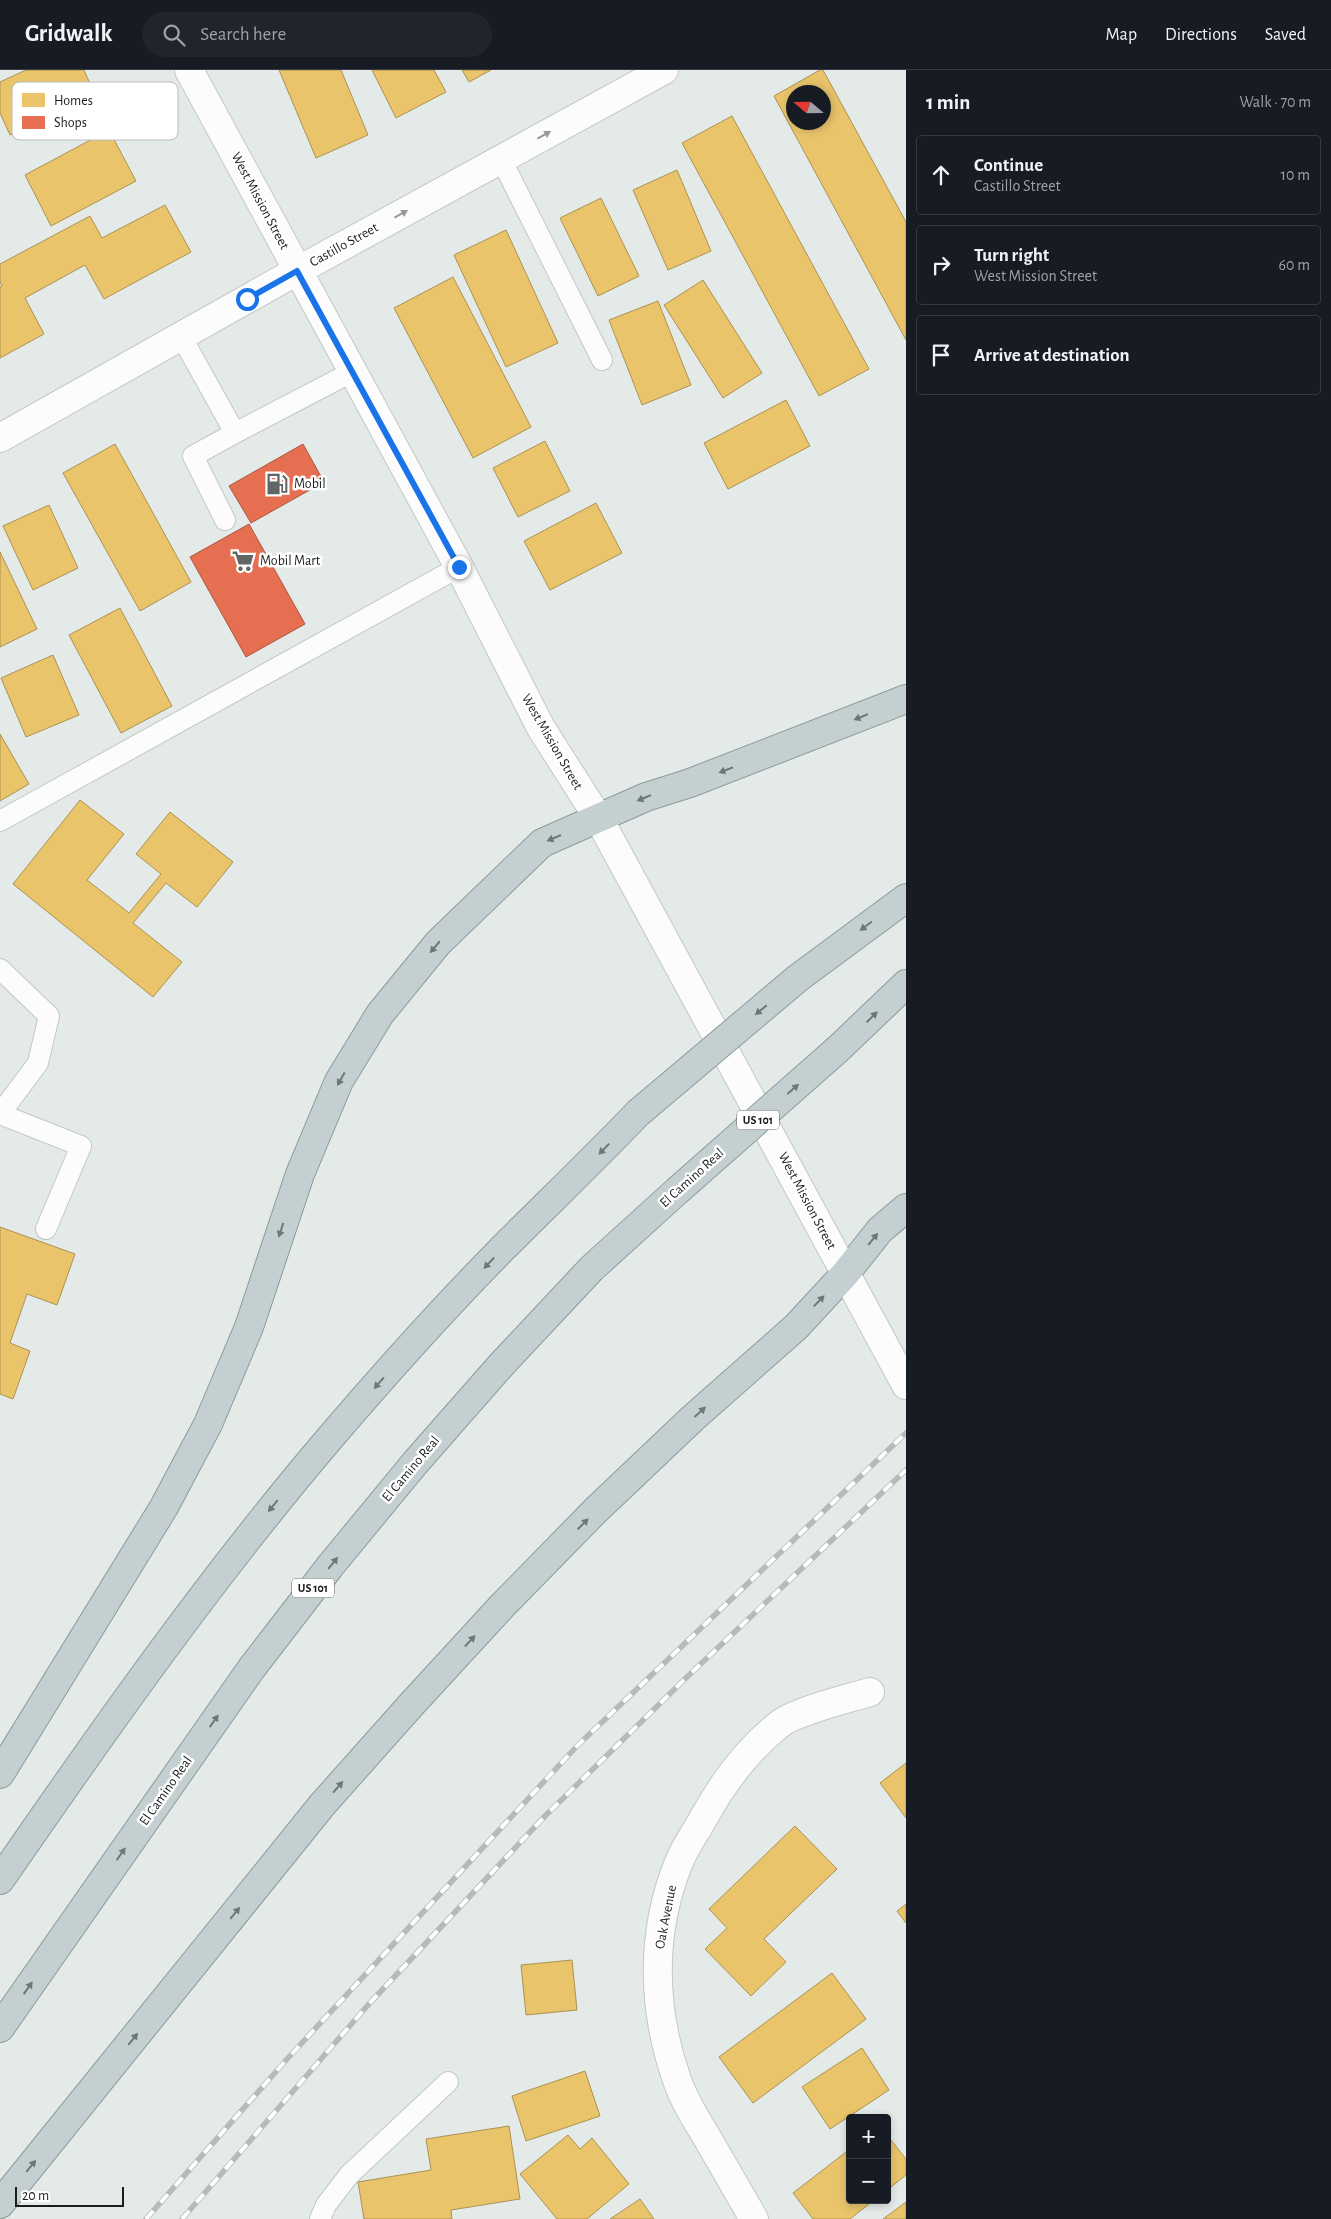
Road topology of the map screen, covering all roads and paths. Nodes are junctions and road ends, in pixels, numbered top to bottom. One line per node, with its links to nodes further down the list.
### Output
1 (189, 70): 4 (street, West Mission Street)
2 (664, 70): 3 (street, Castillo Street, one-way to 2)
3 (501, 159): 4 (street, Castillo Street, one-way to 3); 6 (lane)
4 (297, 271): 5 (street, Castillo Street); 7 (street, West Mission Street)
5 (181, 336): 8 (lane); 9 (street, Castillo Street)
6 (602, 360)
7 (352, 372): 8 (lane); 11 (street, West Mission Street)
8 (235, 433): 10 (lane)
9 (0, 438)
10 (225, 520)
11 (459, 567): 13 (street, West Mission Street); 14 (lane)
12 (906, 699): 13 (highway, one-way to 13)
13 (599, 819): 20 (street, West Mission Street); 23 (highway, one-way to 23)
14 (0, 821)
15 (906, 898): 24 (highway, one-way to 24, bridge)
16 (0, 969): 19 (lane)
17 (906, 984): 25 (highway, El Camino Real / US 101, one-way to 17, bridge)
18 (906, 1208): 20 (highway, one-way to 18)
19 (46, 1229)
20 (845, 1274): 21 (street, West Mission Street); 27 (highway, one-way to 20)
21 (906, 1385)
22 (870, 1692): 29 (street, Oak Avenue)
23 (0, 1774)
24 (0, 1880)
25 (0, 2028)
26 (448, 2082): 28 (lane)
27 (0, 2204)
28 (320, 2219)
29 (754, 2219)

